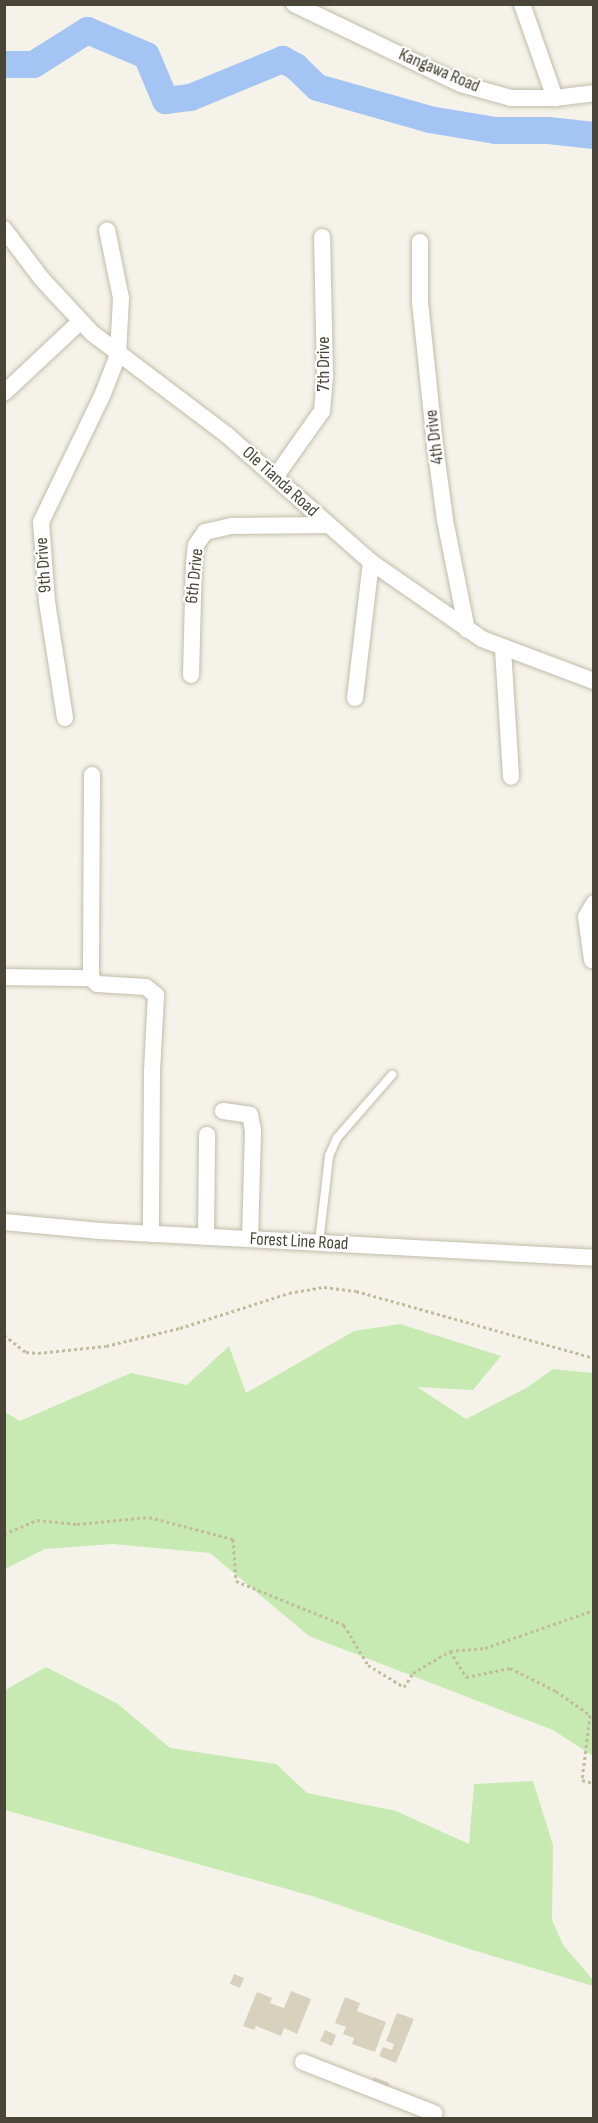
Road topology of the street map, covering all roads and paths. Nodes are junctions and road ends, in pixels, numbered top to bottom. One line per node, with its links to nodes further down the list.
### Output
1 (294, 4): 3 (street, Kangawa Road)
2 (522, 4): 5 (street)
3 (310, 8): 5 (street, Kangawa Road)
4 (594, 93): 5 (street, Kangawa Road)
5 (555, 98)
6 (4, 229): 10 (street, Ole Tianda Road)
7 (107, 230): 11 (street, 9th Drive)
8 (322, 237): 13 (street, 7th Drive)
9 (420, 242): 16 (street, 4th Drive)
10 (81, 322): 11 (street, Ole Tianda Road); 12 (street)
11 (118, 355): 13 (street, Ole Tianda Road); 21 (street, 9th Drive)
12 (4, 393)
13 (276, 476): 14 (street, Ole Tianda Road)
14 (328, 525): 15 (street, Ole Tianda Road); 18 (street, 6th Drive)
15 (371, 562): 16 (street, Ole Tianda Road); 20 (street)
16 (467, 630): 17 (street, Ole Tianda Road)
17 (503, 649): 19 (street, Ole Tianda Road); 23 (street)
18 (191, 675)
19 (594, 681)
20 (355, 698)
21 (65, 718)
22 (93, 775): 27 (street)
23 (511, 777)
24 (594, 903): 25 (street)
25 (592, 960)
26 (4, 977): 27 (street)
27 (91, 978): 32 (street)
28 (392, 1075): 35 (lane)
29 (222, 1111): 34 (street)
30 (207, 1135): 33 (street)
31 (4, 1222): 32 (street, Forest Line Road)
32 (151, 1234): 33 (street, Forest Line Road)
33 (206, 1237): 34 (street, Forest Line Road)
34 (250, 1239): 35 (street, Forest Line Road)
35 (319, 1243): 36 (street, Forest Line Road)
36 (594, 1258)
37 (4, 1335): 38 (path)
38 (594, 1358)
39 (4, 1534): 41 (path)
40 (594, 1610): 41 (path)
41 (450, 1651): 42 (path)
42 (594, 1783)
43 (303, 2062): 44 (street)
44 (437, 2117)

